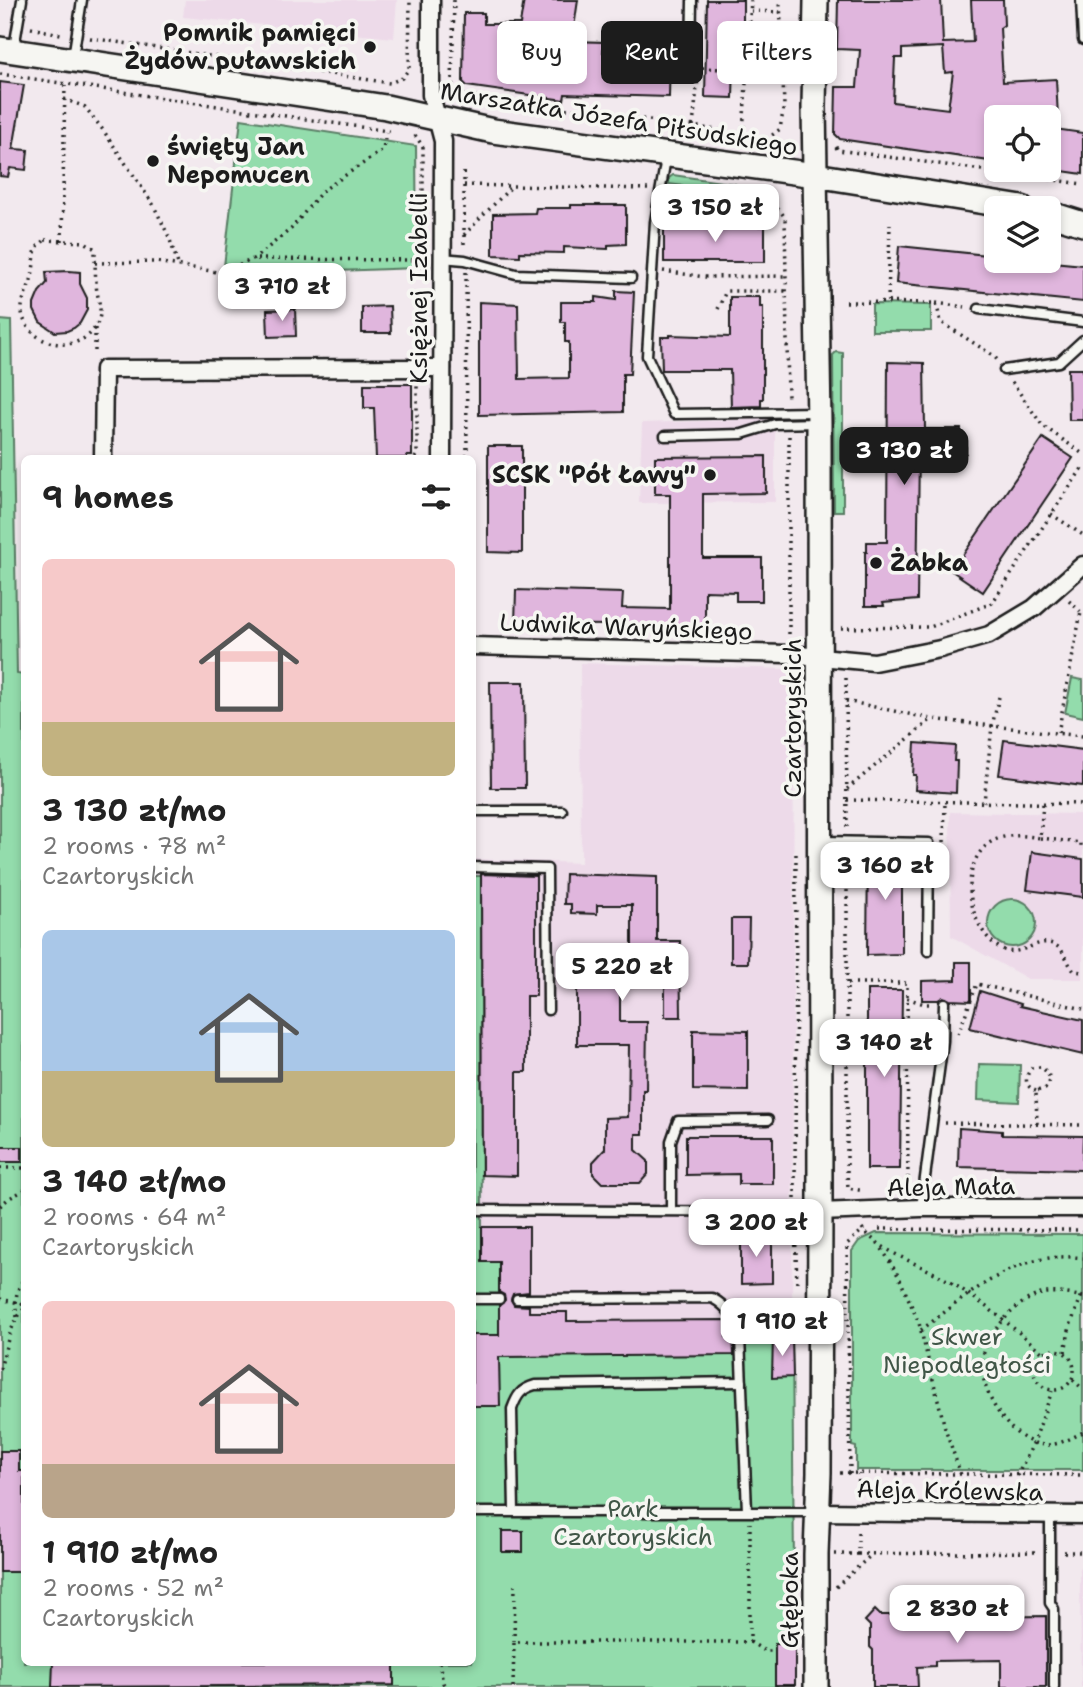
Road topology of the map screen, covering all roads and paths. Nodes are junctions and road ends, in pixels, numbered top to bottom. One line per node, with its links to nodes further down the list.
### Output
1 (22, 0): 16 (lane)
2 (82, 0): 17 (lane)
3 (410, 0): 17 (path)
4 (431, 0): 27 (street, Księżnej Izabelli)
5 (454, 0): 28 (path)
6 (692, 0): 13 (lane)
7 (751, 0): 11 (path)
8 (780, 0): 12 (path)
9 (816, 0): 36 (main road, Czartoryskich)
10 (1081, 0): 18 (lane)
11 (750, 11): 12 (path); 14 (path)
12 (780, 12): 15 (path)
13 (692, 21)
14 (750, 21)
15 (780, 21)
16 (17, 26): 17 (path); 19 (lane)
17 (76, 36): 20 (lane)
18 (1083, 40)
19 (6, 50): 20 (main road, Marszałka Józefa Piłsudskiego)
20 (73, 60): 27 (main road, Marszałka Józefa Piłsudskiego)
21 (0, 74): 22 (path)
22 (65, 84): 26 (path); 29 (path)
23 (698, 84): 28 (path)
24 (746, 84): 32 (path)
25 (783, 84): 32 (path)
26 (64, 99): 48 (path); 54 (path)
27 (438, 119): 34 (main road, Marszałka Józefa Piłsudskiego); 50 (street, Księżnej Izabelli)
28 (694, 127): 32 (path)
29 (386, 131): 30 (path); 49 (path)
30 (396, 132)
31 (406, 134): 51 (path)
32 (743, 135)
33 (833, 142): 37 (path)
34 (667, 155): 36 (main road, Marszałka Józefa Piłsudskiego); 40 (lane)
35 (464, 172): 38 (path)
36 (815, 175): 41 (main road, Marszałka Józefa Piłsudskiego); 73 (main road, Czartoryskich)
37 (1083, 184)
38 (464, 185): 39 (path); 47 (path)
39 (511, 187): 40 (path); 47 (path)
40 (661, 191): 55 (lane); 56 (path)
41 (984, 202)
42 (1083, 212): 43 (main road)
43 (1061, 213)
44 (1061, 217): 46 (main road)
45 (890, 224): 61 (path)
46 (1083, 224)
47 (464, 235): 52 (path)
48 (62, 241): 53 (path); 66 (path)
49 (254, 258): 51 (path); 54 (path)
50 (441, 258): 52 (lane); 69 (street, Księżnej Izabelli)
51 (423, 260): 58 (path)
52 (465, 260): 57 (lane); 80 (path)
53 (95, 263): 54 (path); 66 (path)
54 (178, 264)
55 (652, 269): 56 (path); 72 (lane)
56 (786, 276): 59 (path)
57 (631, 278)
58 (423, 286)
59 (787, 291): 63 (path); 72 (path)
60 (846, 302): 61 (path)
61 (888, 302): 62 (path)
62 (936, 303): 64 (path); 71 (path)
63 (718, 309)
64 (979, 310): 65 (lane)
65 (1083, 322)
66 (94, 328): 70 (path)
67 (1083, 340): 71 (lane)
68 (414, 368): 69 (street); 70 (street); 78 (path)
69 (442, 368): 79 (street, Księżnej Izabelli)
70 (104, 369): 77 (street)
71 (1004, 370): 76 (path)
72 (789, 412): 73 (lane)
73 (819, 417): 74 (lane); 87 (main road, Czartoryskich)
74 (789, 423): 75 (lane); 86 (path)
75 (666, 436)
76 (1083, 454)
77 (103, 455)
78 (417, 455)
79 (442, 455)
80 (467, 455)
81 (1083, 467): 82 (path)
82 (1051, 514): 83 (path); 87 (path)
83 (1083, 535)
84 (1083, 565): 90 (street, Ludwika Waryńskiego)
85 (1083, 612): 96 (path)
86 (790, 628): 87 (path); 89 (path)
87 (819, 629): 90 (main road, Czartoryskich)
88 (476, 646): 89 (street, Ludwika Waryńskiego)
89 (788, 654): 90 (street, Ludwika Waryńskiego)
90 (819, 658): 107 (main road, Czartoryskich)
91 (846, 678): 93 (path)
92 (999, 697): 95 (path)
93 (846, 701): 94 (path); 98 (path)
94 (932, 719): 95 (path); 98 (path)
95 (992, 726): 96 (path); 101 (path)
96 (1058, 733): 97 (path)
97 (1083, 736)
98 (846, 789): 99 (path)
99 (847, 800): 100 (path); 108 (path)
100 (945, 802): 101 (path); 109 (path)
101 (984, 803): 102 (path)
102 (1043, 804): 103 (path); 106 (path)
103 (1083, 804)
104 (476, 811): 105 (lane)
105 (562, 811)
106 (1040, 838): 110 (path); 114 (path)
107 (819, 841): 108 (lane); 138 (main road, Czartoryskich)
108 (847, 841): 109 (lane); 115 (path)
109 (929, 842): 113 (lane)
110 (1082, 844)
111 (796, 846): 137 (path)
112 (476, 867): 118 (lane)
113 (928, 951)
114 (1083, 972)
115 (848, 983): 127 (path); 129 (path)
116 (944, 1003): 119 (lane)
117 (1083, 1009): 119 (path)
118 (548, 1010)
119 (940, 1062): 122 (lane)
120 (1036, 1091): 120 (path); 123 (path)
121 (768, 1120): 136 (lane)
122 (933, 1123): 123 (path); 128 (lane)
123 (1037, 1124): 124 (path)
124 (1083, 1125)
125 (0, 1168): 126 (path)
126 (21, 1168)
127 (908, 1190): 128 (path); 130 (path)
128 (924, 1190): 133 (lane)
129 (873, 1191)
130 (897, 1191)
131 (21, 1192): 132 (path)
132 (0, 1206)
133 (921, 1208): 134 (street, Aleja Mała); 138 (street, Aleja Mała)
134 (1083, 1208)
135 (476, 1210): 136 (lane)
136 (671, 1210): 137 (lane)
137 (795, 1211): 138 (lane); 144 (path)
138 (820, 1212): 174 (main road, Czartoryskich)
139 (863, 1229): 140 (path); 141 (path); 166 (path)
140 (1083, 1230)
141 (881, 1247): 145 (path); 156 (path)
142 (1083, 1258): 145 (path)
143 (21, 1283): 151 (path)
144 (797, 1287)
145 (968, 1294): 155 (path); 156 (path)
146 (1082, 1295): 155 (path); 157 (path)
147 (0, 1299): 151 (path)
148 (476, 1299): 149 (lane)
149 (499, 1299)
150 (517, 1299): 161 (lane)
151 (15, 1303): 152 (path); 154 (path)
152 (21, 1306)
153 (21, 1311): 154 (path)
154 (17, 1317): 159 (path)
155 (1003, 1319): 158 (path); 165 (path)
156 (921, 1331): 168 (path)
157 (1065, 1352): 158 (path); 160 (path)
158 (1043, 1353): 163 (path)
159 (0, 1369)
160 (1073, 1380): 162 (path); 163 (path)
161 (742, 1382): 171 (lane); 172 (lane)
162 (1083, 1389)
163 (1052, 1391): 165 (path)
164 (1083, 1432): 165 (path)
165 (1034, 1442): 170 (path)
166 (850, 1474)
167 (859, 1474): 168 (path)
168 (961, 1475): 170 (path)
169 (1083, 1475): 170 (path)
170 (1017, 1476)
171 (514, 1511): 172 (lane); 173 (lane)
172 (748, 1511): 174 (lane); 186 (path)
173 (476, 1512)
174 (817, 1512): 175 (street, Aleja Królewska); 191 (main road, Głęboka)
175 (1050, 1515): 176 (street, Aleja Królewska); 178 (lane)
176 (1083, 1515)
177 (858, 1528): 181 (path)
178 (1050, 1552): 179 (path); 182 (path); 192 (lane)
179 (1083, 1552)
180 (835, 1554): 181 (path)
181 (858, 1554): 182 (path)
182 (871, 1556): 184 (path)
183 (515, 1585): 185 (path)
184 (835, 1589)
185 (514, 1642): 186 (path); 190 (path)
186 (750, 1642): 187 (path)
187 (775, 1651)
188 (440, 1666): 189 (path)
189 (446, 1687)
190 (513, 1687)
191 (816, 1687)
192 (1054, 1687)

